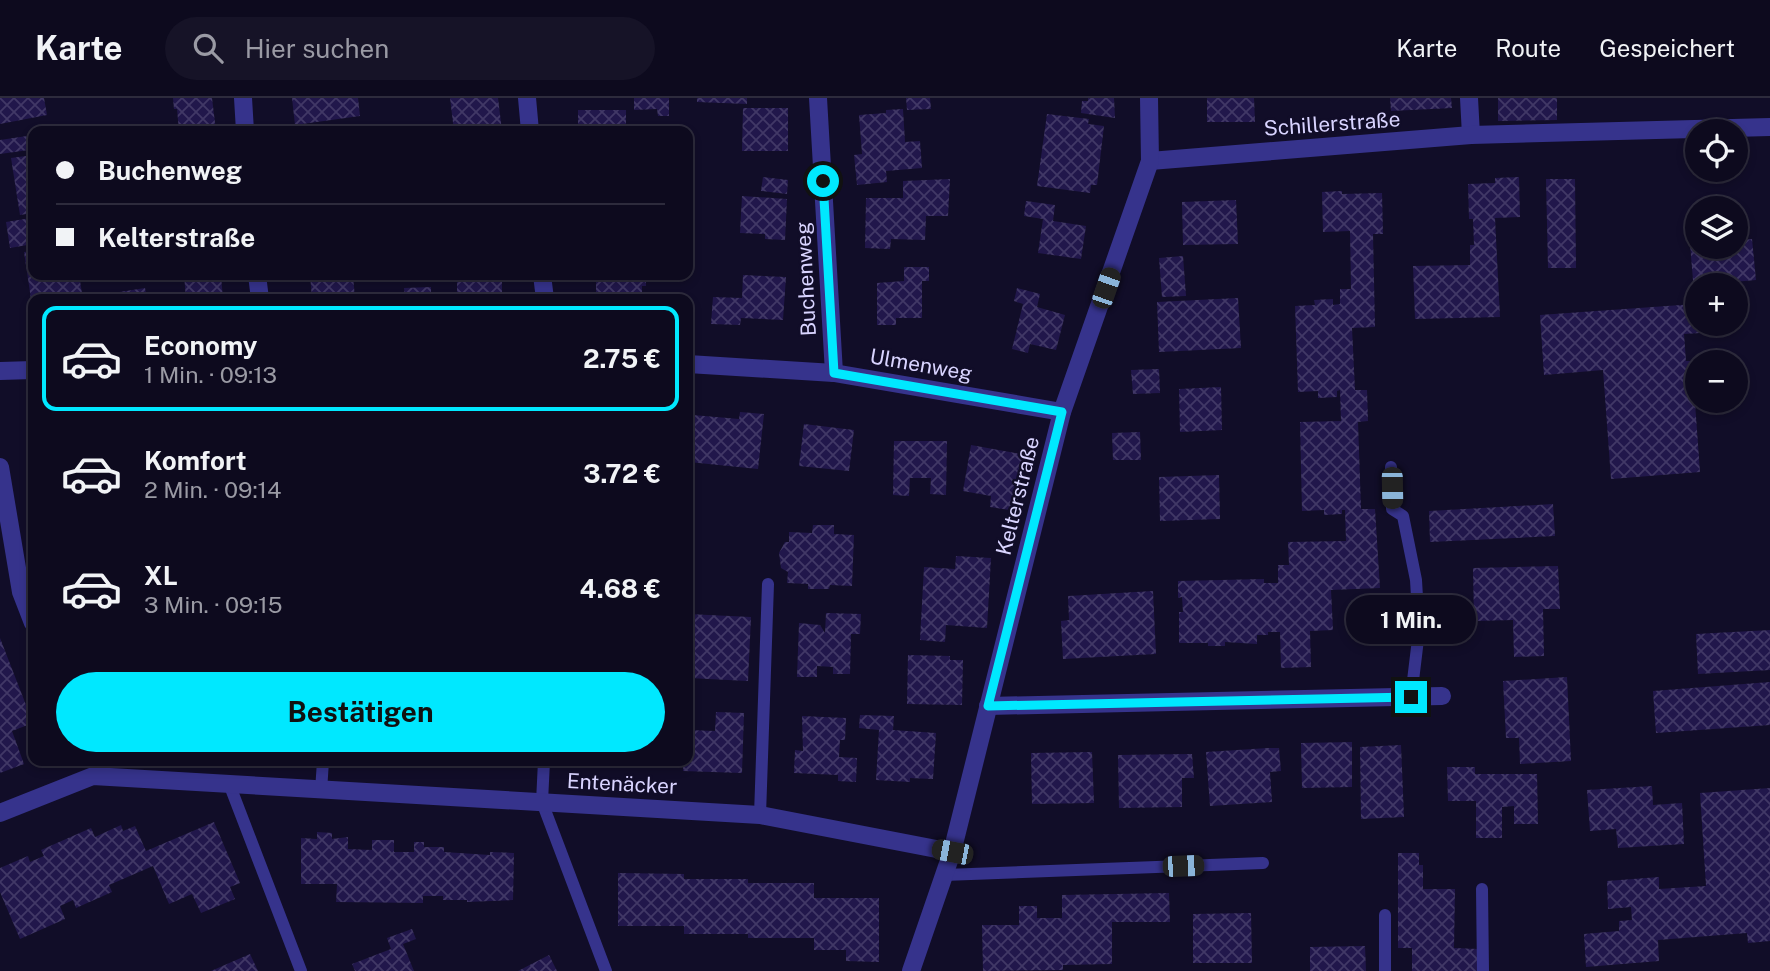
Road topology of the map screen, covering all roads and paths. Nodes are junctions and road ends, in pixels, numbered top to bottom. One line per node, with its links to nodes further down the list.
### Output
1 (243, 98): 6 (street)
2 (527, 98): 7 (street)
3 (818, 98): 14 (street, Buchenweg)
4 (1149, 98): 10 (street, Kelterstraße)
5 (1469, 98): 9 (street)
6 (245, 126)
7 (530, 126)
8 (1770, 127): 9 (street, Schillerstraße)
9 (1471, 135): 10 (street, Schillerstraße)
10 (1150, 161): 15 (street, Kelterstraße)
11 (693, 364): 14 (street, Ulmenweg)
12 (28, 370): 13 (street)
13 (0, 371)
14 (834, 373): 15 (street, Ulmenweg)
15 (1062, 412): 23 (street, Kelterstraße)
16 (0, 467): 18 (street)
17 (1391, 467): 22 (lane)
18 (3, 506): 20 (street)
19 (768, 584): 31 (lane)
20 (28, 611)
21 (1442, 696): 22 (street)
22 (1411, 697): 23 (street)
23 (988, 706): 32 (street, Kelterstraße)
24 (323, 766): 28 (lane)
25 (544, 766): 29 (lane)
26 (90, 769): 27 (street, Entenäcker); 30 (street, Entenäcker)
27 (230, 786): 28 (street, Entenäcker); 37 (lane)
28 (321, 791): 29 (street, Entenäcker)
29 (542, 802): 31 (street, Entenäcker); 38 (lane)
30 (0, 813)
31 (760, 815): 32 (street, Entenäcker)
32 (952, 852): 34 (street, Kelterstraße)
33 (1263, 863): 34 (lane)
34 (944, 875): 39 (street, Kelterstraße)
35 (1482, 888): 41 (lane)
36 (1385, 915): 40 (lane)
37 (301, 971)
38 (606, 971)
39 (911, 971)
40 (1385, 971)
41 (1483, 971)

